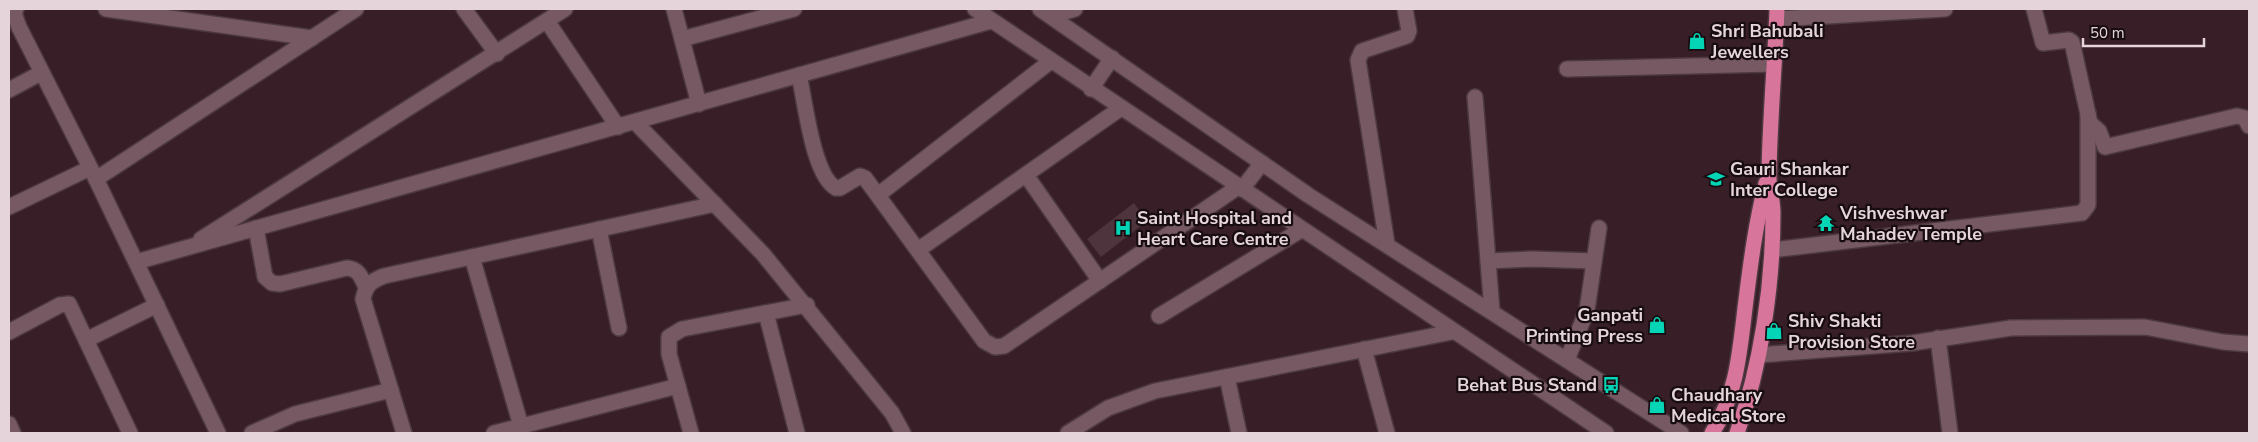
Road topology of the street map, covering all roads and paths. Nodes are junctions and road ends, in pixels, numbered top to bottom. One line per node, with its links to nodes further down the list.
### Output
1 (16, 9): 24 (street)
2 (106, 9): 17 (street)
3 (356, 9): 17 (street)
4 (464, 9): 19 (street)
5 (565, 9): 15 (street)
6 (674, 9): 18 (street)
7 (794, 9): 18 (street)
8 (975, 9): 16 (street)
9 (1075, 9): 13 (street)
10 (1405, 9): 46 (street)
11 (1945, 9): 14 (street)
12 (2034, 9): 31 (street)
13 (1046, 12): 21 (street)
14 (1777, 14): 22 (highway)
15 (547, 21): 19 (street); 34 (street)
16 (991, 21): 20 (street); 25 (street)
17 (312, 38): 35 (street)
18 (682, 39): 29 (street)
19 (496, 54): 47 (street)
20 (1051, 61): 26 (street); 39 (street)
21 (1110, 61): 26 (street); 38 (street)
22 (1774, 64): 23 (street); 36 (highway)
23 (1567, 69)
24 (42, 73): 27 (street); 35 (street)
25 (799, 75): 29 (street); 39 (street)
26 (1094, 84): 30 (street)
27 (9, 90)
28 (1475, 97): 51 (street)
29 (699, 104): 32 (street)
30 (1121, 108): 37 (street); 38 (street)
31 (2088, 113): 33 (street); 49 (street)
32 (635, 122): 34 (street); 40 (street)
33 (2249, 126)
34 (618, 127): 42 (street)
35 (93, 173): 41 (street); 53 (street)
36 (1768, 174): 49 (highway); 89 (highway)
37 (1026, 175): 48 (street); 54 (street)
38 (1249, 178): 45 (street); 46 (street); 54 (street)
39 (878, 195): 48 (street)
40 (715, 204): 44 (street); 57 (street)
41 (9, 207)
42 (256, 228): 47 (street); 55 (street)
43 (1599, 228): 52 (street)
44 (599, 229): 50 (street); 61 (street)
45 (1301, 230): 60 (street); 63 (street)
46 (1387, 244): 58 (street)
47 (187, 248): 53 (street)
48 (918, 250): 54 (street)
49 (1772, 250): 68 (highway)
50 (472, 256): 55 (street); 74 (street)
51 (1488, 261): 52 (street); 58 (street)
52 (1594, 261): 69 (street)
53 (136, 262): 56 (street)
54 (1100, 281)
55 (366, 287): 72 (street)
56 (156, 305): 65 (street); 77 (street)
57 (807, 305): 59 (street); 83 (street)
58 (1492, 311): 69 (street)
59 (766, 313): 71 (street); 82 (street)
60 (1159, 316)
61 (619, 328)
62 (9, 332): 65 (street)
63 (1452, 332): 67 (street); 87 (street)
64 (1938, 338): 66 (street); 68 (street); 91 (street)
65 (86, 340): 76 (street)
66 (2249, 344)
67 (1364, 350): 70 (street); 86 (street)
68 (1759, 355): 90 (highway)
69 (1567, 360): 88 (street)
70 (1227, 377): 84 (street); 85 (street)
71 (678, 386): 74 (street); 81 (street)
72 (391, 390): 78 (street); 79 (street)
73 (9, 424): 75 (street)
74 (521, 426): 80 (street)
75 (13, 433)
76 (130, 433)
77 (218, 433)
78 (252, 433)
79 (404, 433)
80 (494, 433)
81 (691, 433)
82 (797, 433)
83 (903, 433)
84 (1068, 433)
85 (1240, 433)
86 (1387, 433)
87 (1606, 433)
88 (1682, 433)
89 (1712, 433)
90 (1737, 433)
91 (1950, 433)

